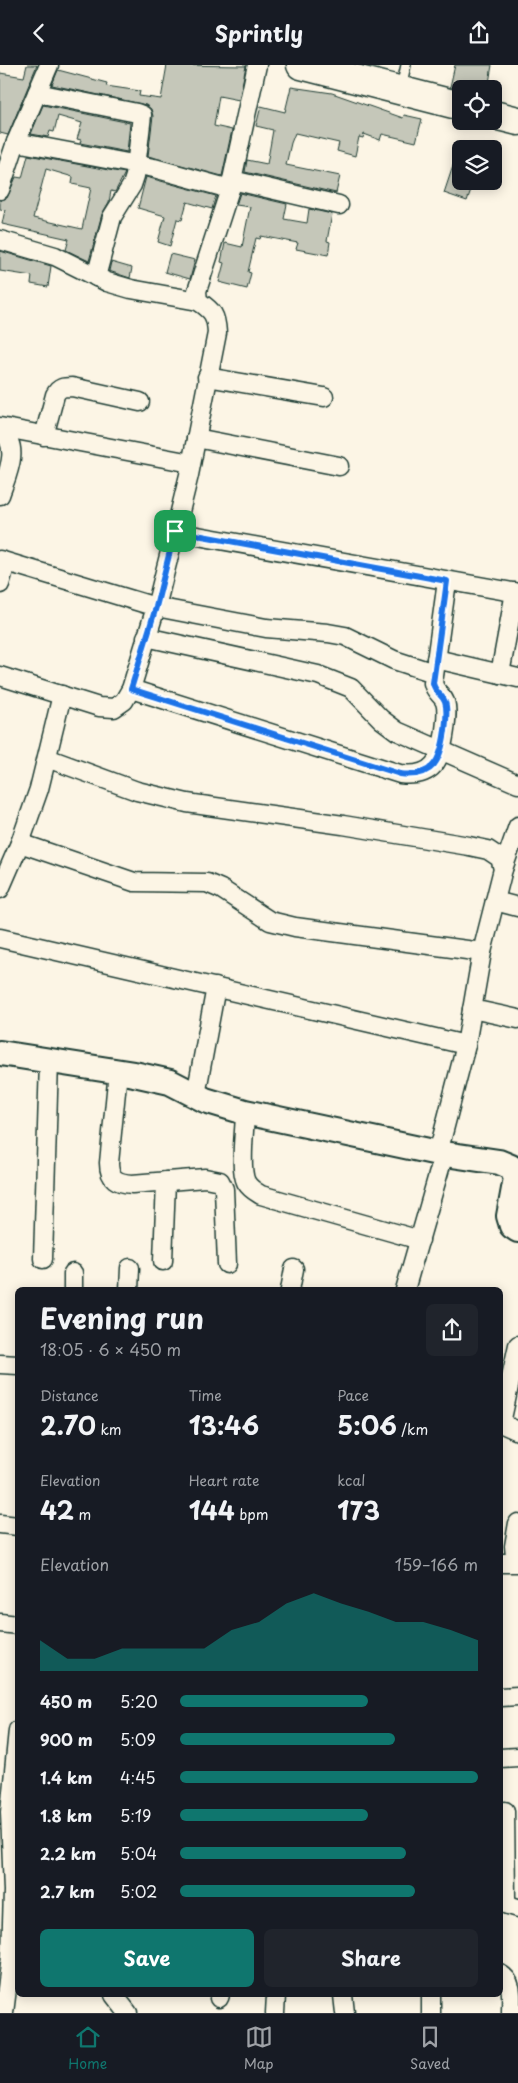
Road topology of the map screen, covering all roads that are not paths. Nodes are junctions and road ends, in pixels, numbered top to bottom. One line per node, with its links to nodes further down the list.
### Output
1 (49, 65): 6 (street)
2 (257, 65): 12 (street)
3 (301, 65): 4 (main road)
4 (336, 69): 5 (main road)
5 (403, 78): 7 (main road)
6 (36, 93): 10 (street); 11 (street)
7 (452, 102)
8 (502, 117): 9 (main road)
9 (518, 121)
10 (16, 142): 11 (street); 13 (street)
11 (135, 165): 12 (street); 16 (street)
12 (231, 185): 14 (street); 17 (street)
13 (0, 190)
14 (340, 205)
15 (0, 240): 16 (street)
16 (96, 277): 17 (street)
17 (198, 301): 18 (street)
18 (207, 377): 19 (street); 23 (street)
19 (324, 397)
20 (140, 401): 22 (street)
21 (0, 428): 22 (street); 26 (street)
22 (44, 436): 24 (street)
23 (196, 438): 24 (street); 25 (street)
24 (191, 463): 27 (street)
25 (340, 466)
26 (0, 495)
27 (175, 531): 29 (street); 32 (street)
28 (3, 562): 30 (street); 32 (street)
29 (447, 581): 31 (street); 34 (street)
30 (0, 584)
31 (517, 593): 35 (street)
32 (156, 607): 33 (street); 34 (street)
33 (146, 637): 38 (street); 40 (street)
34 (435, 666): 35 (street); 40 (street)
35 (500, 674): 37 (street)
36 (0, 676): 39 (street)
37 (518, 678)
38 (131, 689): 39 (street); 40 (street)
39 (62, 695): 41 (street)
40 (442, 751): 42 (street)
41 (47, 758): 44 (street); 45 (street)
42 (518, 784)
43 (518, 826): 45 (street)
44 (20, 843): 46 (street); 50 (street)
45 (503, 869): 47 (street)
46 (1, 883)
47 (495, 901): 48 (street); 50 (street)
48 (518, 907)
49 (0, 938): 51 (street)
50 (482, 952): 52 (street)
51 (216, 987): 54 (street); 58 (street)
52 (472, 1009): 53 (street); 54 (street)
53 (518, 1019)
54 (466, 1045): 60 (street)
55 (0, 1053): 56 (street)
56 (49, 1061): 57 (street); 67 (street)
57 (118, 1071): 58 (street); 64 (street)
58 (196, 1095): 59 (street)
59 (245, 1112): 60 (street); 62 (street)
60 (441, 1153): 61 (street); 66 (street)
61 (516, 1165): 65 (street)
62 (244, 1170): 63 (street); 66 (street)
63 (212, 1178): 64 (street); 69 (street)
64 (166, 1181): 68 (street)
65 (518, 1230)
66 (420, 1240): 74 (street)
67 (43, 1259)
68 (163, 1261)
69 (227, 1264)
70 (130, 1268): 72 (street)
71 (294, 1269): 73 (street)
72 (129, 1287)
73 (291, 1287)
74 (406, 1287)
75 (518, 1345): 76 (street)
76 (507, 1360): 79 (street)
77 (0, 1364): 78 (street)
78 (15, 1365)
79 (503, 1396)
80 (503, 1424): 81 (street)
81 (518, 1431)
82 (518, 1523): 85 (street)
83 (0, 1524): 84 (street)
84 (15, 1526)
85 (518, 1561): 86 (street)
86 (503, 1563)
87 (0, 1623): 88 (street)
88 (15, 1625)
89 (518, 1696): 90 (street)
90 (503, 1697)
91 (518, 1757): 92 (street)
92 (503, 1758)
93 (15, 1761): 95 (street)
94 (508, 1810): 96 (street)
95 (10, 1883): 98 (street)
96 (508, 1905)
97 (503, 1976): 108 (street)
98 (3, 1995): 103 (street)
99 (116, 1997): 104 (street)
100 (276, 1997): 105 (street)
101 (343, 1997): 106 (street)
102 (431, 1997): 107 (street)
103 (4, 2013)
104 (128, 2013)
105 (275, 2013)
106 (345, 2013)
107 (431, 2013)
108 (511, 2013)

